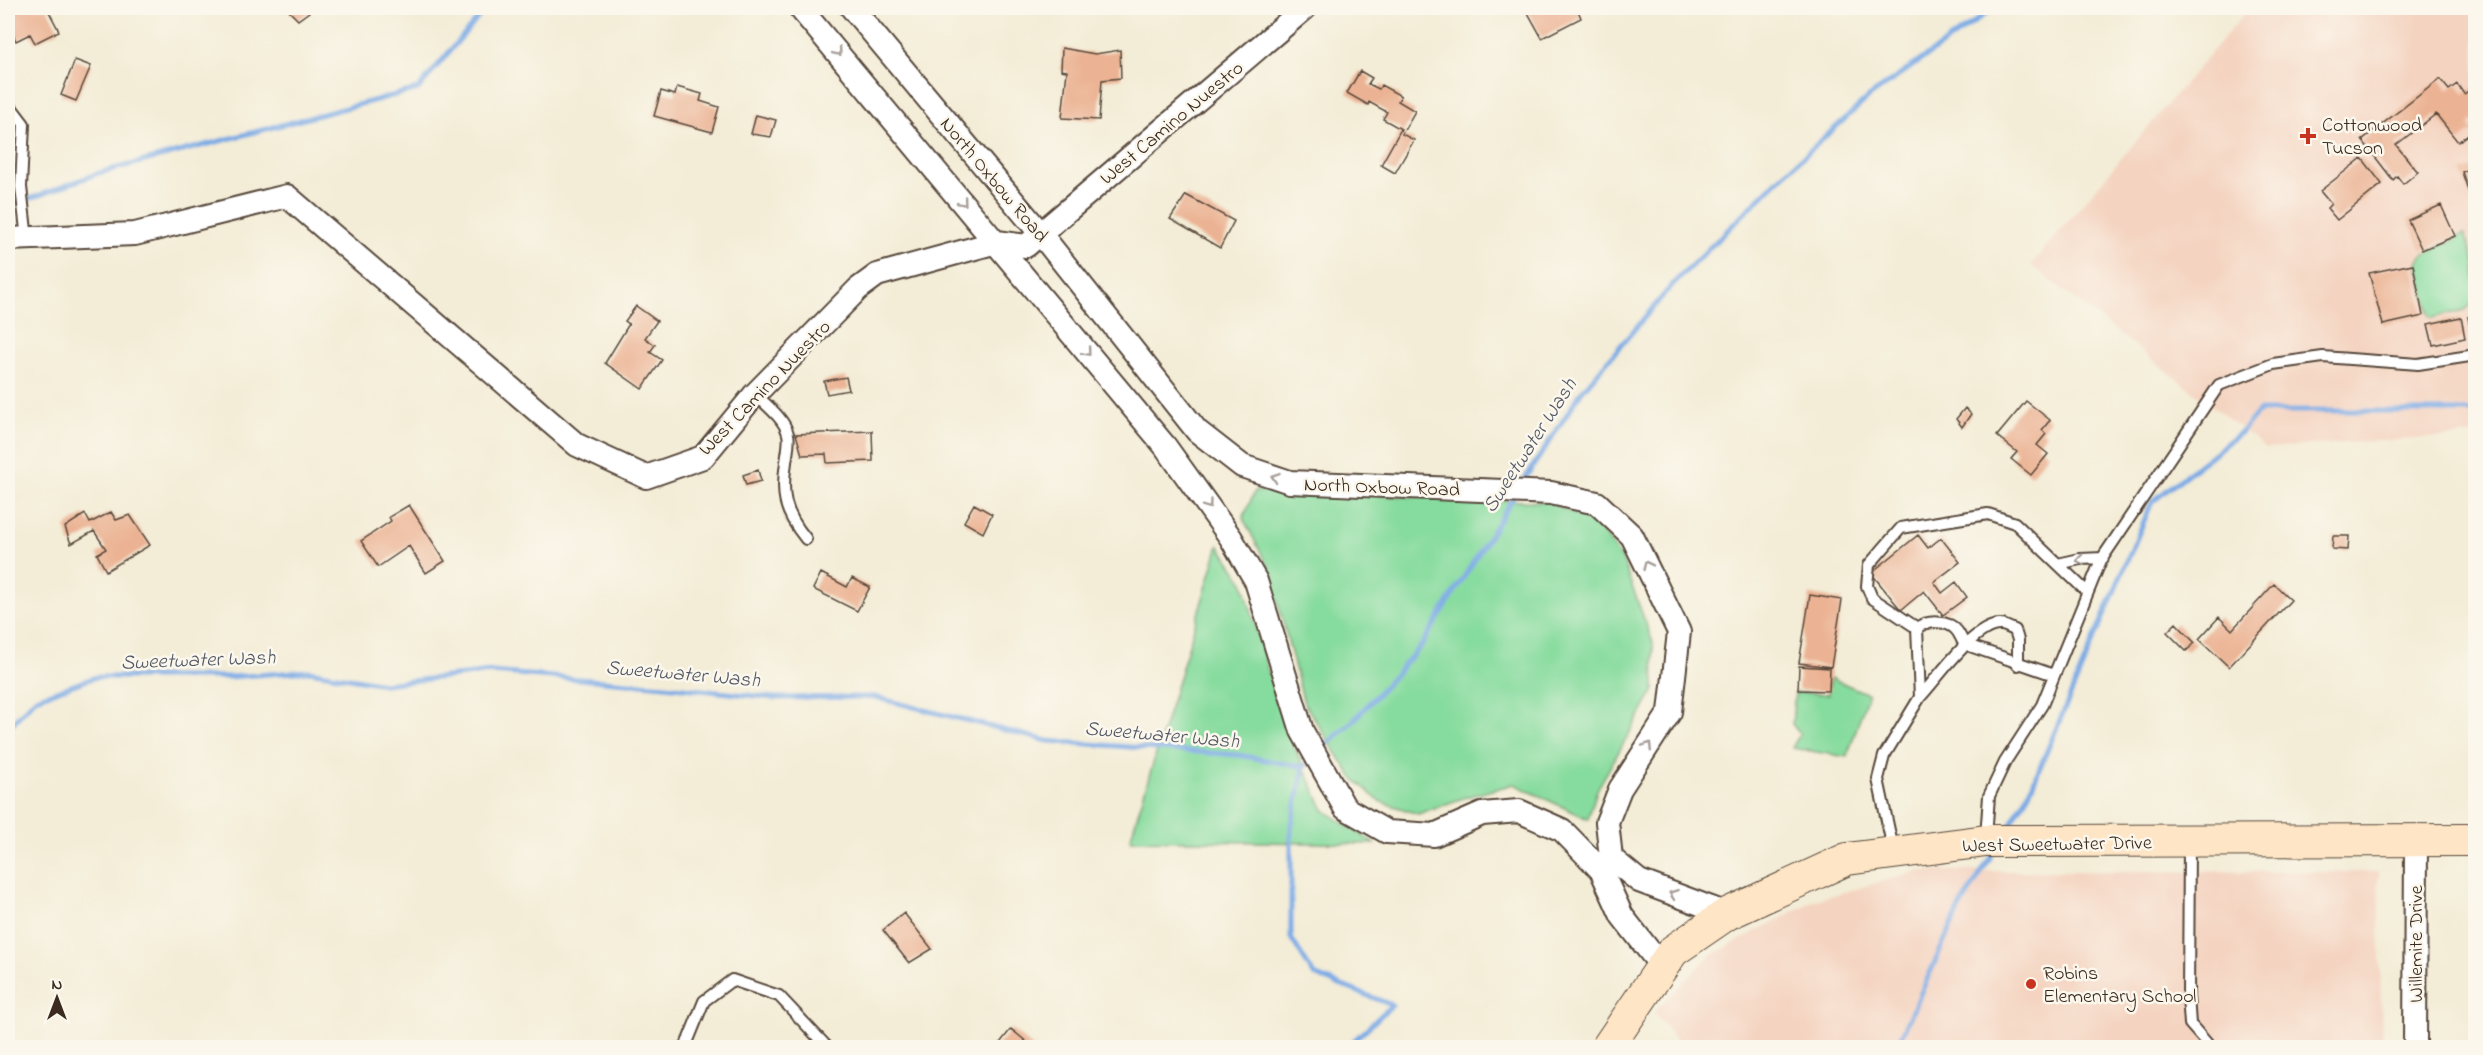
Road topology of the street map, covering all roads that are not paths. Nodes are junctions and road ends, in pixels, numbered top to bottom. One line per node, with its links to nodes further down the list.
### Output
1 (800, 8): 7 (street, North Oxbow Road, one-way to 7)
2 (852, 8): 5 (street, North Oxbow Road)
3 (1305, 8): 5 (street, West Camino Nuestro)
4 (8, 103): 6 (lane)
5 (1040, 233): 7 (street, West Camino Nuestro); 24 (street, North Oxbow Road, one-way to 5)
6 (17, 239): 9 (street, West Camino Nuestro)
7 (997, 242): 9 (street, West Camino Nuestro); 25 (street, North Oxbow Road, one-way to 25)
8 (2475, 355): 11 (lane)
9 (755, 394): 10 (lane)
10 (806, 539)
11 (2103, 558): 12 (lane, one-way to 12); 13 (lane)
12 (2058, 564): 13 (lane); 14 (lane)
13 (2087, 592): 17 (lane)
14 (1917, 628): 15 (lane); 18 (lane)
15 (1964, 644): 16 (lane); 16 (lane); 18 (lane)
16 (2018, 665): 17 (lane)
17 (2054, 675): 20 (lane)
18 (1920, 697): 23 (lane)
19 (2475, 840): 22 (street, West Sweetwater Drive)
20 (1986, 841): 21 (street, West Sweetwater Drive); 23 (street, West Sweetwater Drive)
21 (2189, 841): 22 (street, West Sweetwater Drive); 29 (lane)
22 (2416, 841): 30 (street, Willemite Drive)
23 (1893, 853): 24 (street, West Sweetwater Drive)
24 (1727, 914): 25 (street, West Sweetwater Drive)
25 (1662, 966): 28 (street, West Sweetwater Drive)
26 (685, 1047): 27 (lane)
27 (828, 1047)
28 (1606, 1047)
29 (2211, 1047)
30 (2415, 1047)

